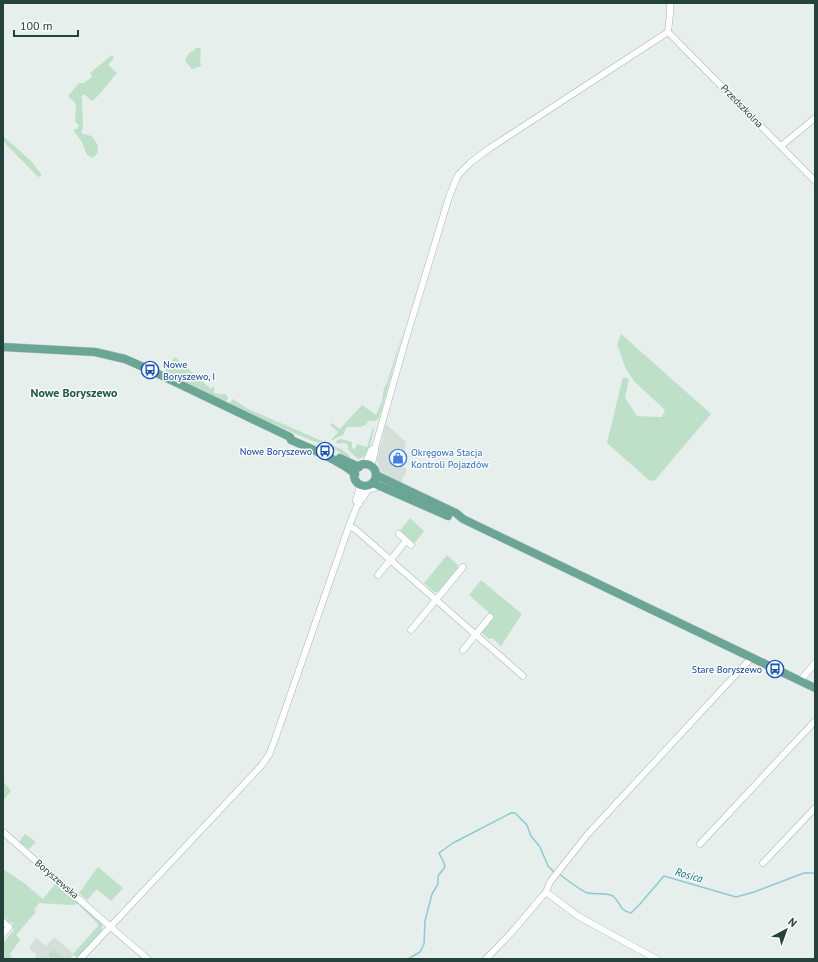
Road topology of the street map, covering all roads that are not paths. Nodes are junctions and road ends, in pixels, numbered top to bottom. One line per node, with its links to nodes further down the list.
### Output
1 (670, 3): 2 (street)
2 (668, 32): 4 (street, Przedszkolna); 8 (street)
3 (815, 118): 4 (street)
4 (780, 146): 5 (street, Przedszkolna)
5 (815, 181)
6 (3, 347): 7 (main road)
7 (290, 437): 8 (main road); 9 (main road)
8 (365, 466): 9 (main road); 10 (main road)
9 (355, 474): 11 (main road)
10 (377, 481): 11 (main road); 12 (street); 23 (main road)
11 (362, 485): 12 (street)
12 (358, 505): 13 (street)
13 (349, 526): 15 (street); 35 (street)
14 (399, 534): 15 (street)
15 (391, 560): 17 (street); 18 (street)
16 (463, 567): 18 (street)
17 (378, 576)
18 (436, 599): 20 (street); 21 (street)
19 (490, 616): 21 (street)
20 (411, 630)
21 (476, 634): 22 (street); 25 (street)
22 (462, 650)
23 (752, 657): 26 (main road); 33 (street)
24 (815, 663): 26 (street)
25 (523, 676)
26 (800, 681): 27 (main road)
27 (815, 688)
28 (815, 720): 31 (street)
29 (815, 808): 32 (street)
30 (3, 832): 35 (street, Boryszewska)
31 (700, 844)
32 (764, 863)
33 (546, 892): 37 (street); 40 (street)
34 (3, 922): 36 (street)
35 (110, 927): 38 (street); 39 (street, Boryszewska)
36 (3, 934)
37 (646, 957): 41 (street)
38 (80, 959)
39 (148, 959)
40 (486, 959)
41 (656, 959)

